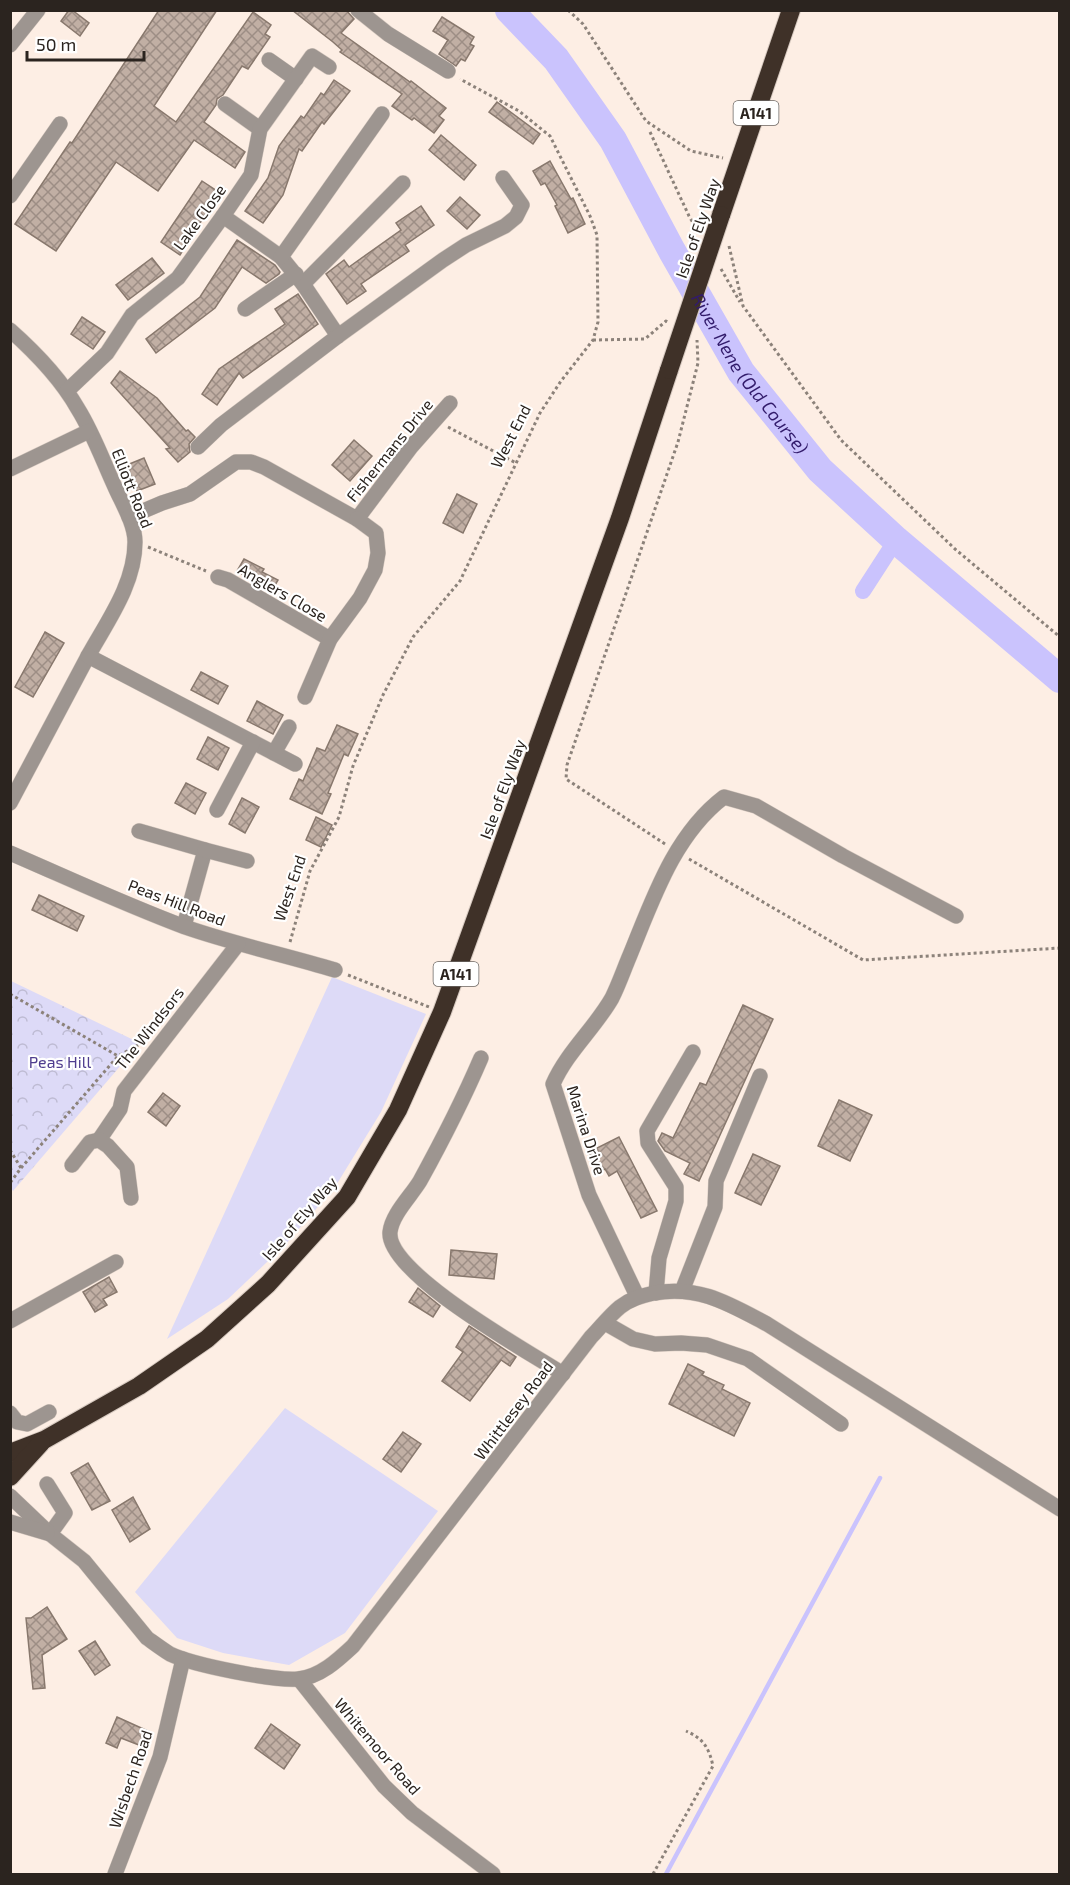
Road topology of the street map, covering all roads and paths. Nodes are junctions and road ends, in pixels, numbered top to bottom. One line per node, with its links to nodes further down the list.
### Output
1 (38, 10): 5 (street)
2 (358, 10): 8 (street)
3 (567, 10): 15 (path)
4 (791, 10): 15 (highway, Isle of Ely Way / A141)
5 (10, 45)
6 (269, 60): 9 (street)
7 (329, 67): 9 (street, Lake Close)
8 (448, 71): 31 (path, West End)
9 (296, 79): 13 (street, Lake Close)
10 (225, 104): 13 (street)
11 (382, 114): 22 (street)
12 (60, 124): 18 (street)
13 (260, 129): 20 (street, Lake Close)
14 (651, 132): 21 (path)
15 (739, 162): 19 (highway, Isle of Ely Way / A141)
16 (503, 178): 29 (street)
17 (403, 183): 24 (street)
18 (10, 195)
19 (722, 215): 25 (path); 65 (highway, Isle of Ely Way / A141, bridge)
20 (223, 216): 22 (street); 32 (street, Lake Close)
21 (701, 236)
22 (281, 257): 24 (street)
23 (719, 266): 25 (path)
24 (299, 279): 26 (street); 29 (street)
25 (743, 306): 43 (path)
26 (245, 309)
27 (666, 321): 31 (path)
28 (10, 330): 32 (street, Elliott Road)
29 (338, 336): 36 (street)
30 (697, 336): 55 (path)
31 (593, 340): 37 (path, West End)
32 (67, 391): 35 (street, Elliott Road)
33 (450, 403): 34 (street, Fishermans Drive)
34 (435, 421): 37 (path); 40 (street, Fishermans Drive)
35 (89, 431): 38 (street); 39 (street, Elliott Road)
36 (198, 447)
37 (516, 463): 62 (path, West End)
38 (10, 469)
39 (129, 517): 40 (street, Fishermans Drive); 41 (street, Elliott Road)
40 (357, 519): 44 (street, Fishermans Drive)
41 (135, 541): 42 (path); 45 (street, Elliott Road)
42 (218, 577): 44 (street, Anglers Close)
43 (1059, 637)
44 (330, 639): 46 (street)
45 (88, 656): 48 (street); 51 (street, Elliott Road)
46 (305, 697)
47 (289, 728): 49 (street)
48 (253, 742): 49 (street); 52 (street)
49 (274, 753): 50 (street)
50 (295, 764)
51 (10, 803)
52 (218, 810)
53 (139, 831): 54 (street)
54 (205, 850): 57 (street); 59 (street)
55 (676, 851): 58 (street, Marina Drive); 61 (path); 78 (street, Marina Drive)
56 (10, 854): 59 (street, Peas Hill Road)
57 (247, 861)
58 (956, 916)
59 (184, 926): 60 (street, Peas Hill Road)
60 (238, 944): 62 (street, Peas Hill Road); 69 (street, The Windsors)
61 (1059, 948)
62 (286, 955): 63 (street, Peas Hill Road)
63 (335, 970): 65 (path)
64 (10, 994): 72 (path)
65 (442, 1012): 85 (highway, Isle of Ely Way / A141)
66 (693, 1052): 77 (street)
67 (481, 1058): 81 (street)
68 (760, 1076): 76 (street)
69 (99, 1140): 71 (street, The Windsors); 74 (street)
70 (10, 1150): 72 (path)
71 (72, 1166)
72 (21, 1168): 73 (path)
73 (10, 1183)
74 (131, 1198)
75 (116, 1262): 79 (street)
76 (681, 1291): 77 (street, Whittlesey Road); 90 (street, Whittlesey Road)
77 (656, 1293): 78 (street, Whittlesey Road)
78 (637, 1296): 80 (street, Whittlesey Road)
79 (10, 1321)
80 (605, 1323): 81 (street, Whittlesey Road); 84 (street)
81 (563, 1374): 94 (street, Whittlesey Road)
82 (49, 1412): 83 (street)
83 (10, 1413)
84 (841, 1424)
85 (44, 1440): 86 (highway, Isle of Ely Way / A141); 87 (highway, Isle of Ely Way / A141)
86 (10, 1454)
87 (10, 1477)
88 (46, 1484): 92 (street)
89 (10, 1496): 92 (street, Whittlesey Road)
90 (1059, 1509)
91 (10, 1522): 92 (street, Whittlesey Road)
92 (50, 1534): 93 (street, Whittlesey Road)
93 (183, 1659): 94 (street, Whittlesey Road); 96 (street, Wisbech Road)
94 (299, 1679): 97 (street, Whitemoor Road)
95 (686, 1731): 98 (path)
96 (115, 1875)
97 (493, 1875)
98 (653, 1875)

